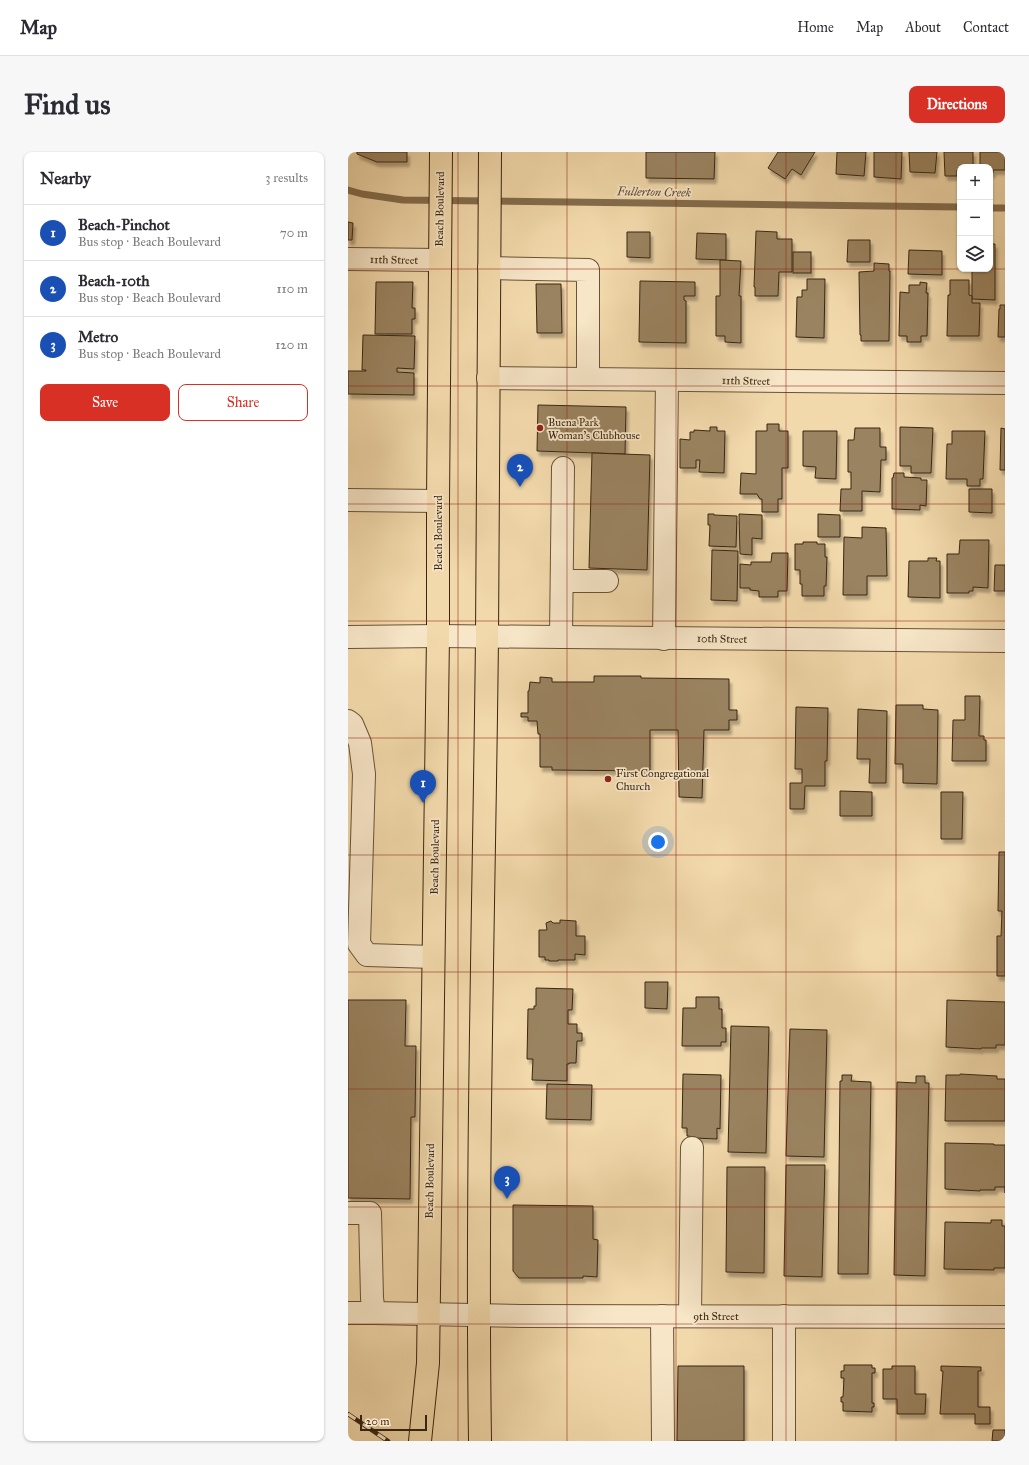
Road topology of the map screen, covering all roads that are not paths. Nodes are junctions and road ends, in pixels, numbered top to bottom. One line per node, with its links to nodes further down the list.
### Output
1 (490, 152): 5 (main road)
2 (441, 155): 4 (main road, Beach Boulevard)
3 (348, 259): 4 (street, 11th Street)
4 (440, 260): 12 (main road, Beach Boulevard)
5 (489, 268): 6 (main road); 7 (street)
6 (488, 378): 7 (street, 11th Street); 17 (main road)
7 (588, 379): 8 (street, 11th Street)
8 (666, 380): 9 (street, 11th Street); 19 (street)
9 (1005, 383)
10 (564, 468): 13 (street)
11 (348, 500): 12 (street)
12 (438, 502): 16 (main road, Beach Boulevard)
13 (562, 581): 14 (street); 18 (street)
14 (607, 581)
15 (348, 636): 16 (street, 10th Street)
16 (438, 636): 17 (street, 10th Street); 24 (main road, Beach Boulevard)
17 (487, 637): 18 (street, 10th Street); 30 (main road)
18 (561, 638): 19 (street, 10th Street)
19 (664, 639): 20 (street, 10th Street)
20 (1005, 641): 21 (street)
21 (1005, 645)
22 (348, 721): 23 (street)
23 (358, 955): 24 (street)
24 (433, 957): 29 (main road, Beach Boulevard)
25 (692, 1148): 32 (street)
26 (348, 1213): 28 (street)
27 (348, 1313): 28 (street, 9th Street)
28 (374, 1313): 29 (street, 9th Street)
29 (428, 1315): 30 (street, 9th Street); 35 (main road, Beach Boulevard)
30 (480, 1316): 31 (street, 9th Street); 36 (main road)
31 (662, 1316): 32 (street, 9th Street); 37 (street)
32 (690, 1316): 33 (street, 9th Street)
33 (784, 1316): 34 (street, 9th Street); 38 (street)
34 (1005, 1317)
35 (420, 1441)
36 (480, 1441)
37 (663, 1441)
38 (784, 1441)

